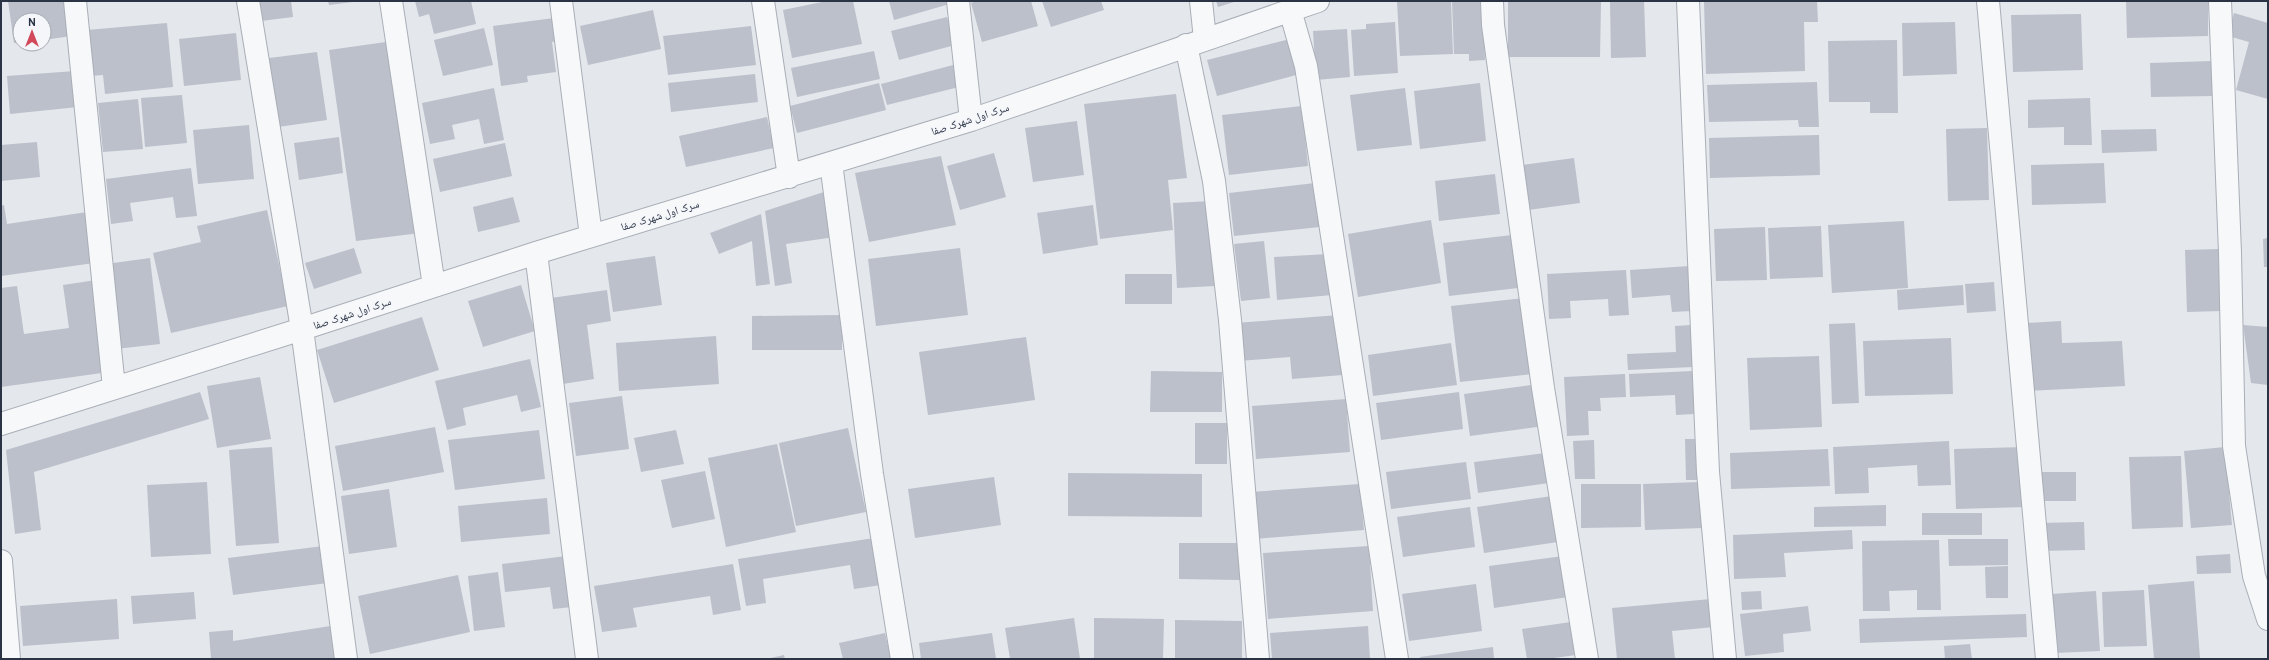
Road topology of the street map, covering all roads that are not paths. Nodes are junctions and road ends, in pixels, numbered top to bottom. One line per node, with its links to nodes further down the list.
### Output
1 (75, 1): 22 (street)
2 (248, 1): 21 (street)
3 (391, 1): 20 (street)
4 (561, 1): 18 (street)
5 (763, 1): 17 (street)
6 (958, 1): 15 (street)
7 (1201, 1): 14 (street)
8 (1318, 1): 13 (street, سرک اول شهرک صفا)
9 (1492, 1): 32 (street)
10 (1688, 1): 33 (street)
11 (1988, 1): 34 (street)
12 (2220, 1): 25 (street)
13 (1290, 10): 14 (street, سرک اول شهرک صفا); 31 (street)
14 (1196, 42): 15 (street, سرک اول شهرک صفا); 30 (street)
15 (971, 120): 16 (street, سرک اول شهرک صفا)
16 (831, 163): 17 (street, سرک اول شهرک صفا); 29 (street)
17 (789, 177): 18 (street, سرک اول شهرک صفا)
18 (591, 236): 19 (street, سرک اول شهرک صفا)
19 (536, 253): 20 (street, سرک اول شهرک صفا); 28 (street)
20 (434, 286): 21 (street, سرک اول شهرک صفا)
21 (302, 330): 22 (street, سرک اول شهرک صفا); 27 (street)
22 (114, 388): 23 (street, سرک اول شهرک صفا)
23 (1, 424)
24 (1, 561): 26 (street)
25 (2268, 619)
26 (9, 659)
27 (346, 659)
28 (588, 659)
29 (902, 659)
30 (1258, 659)
31 (1397, 659)
32 (1587, 659)
33 (1725, 659)
34 (2047, 659)

